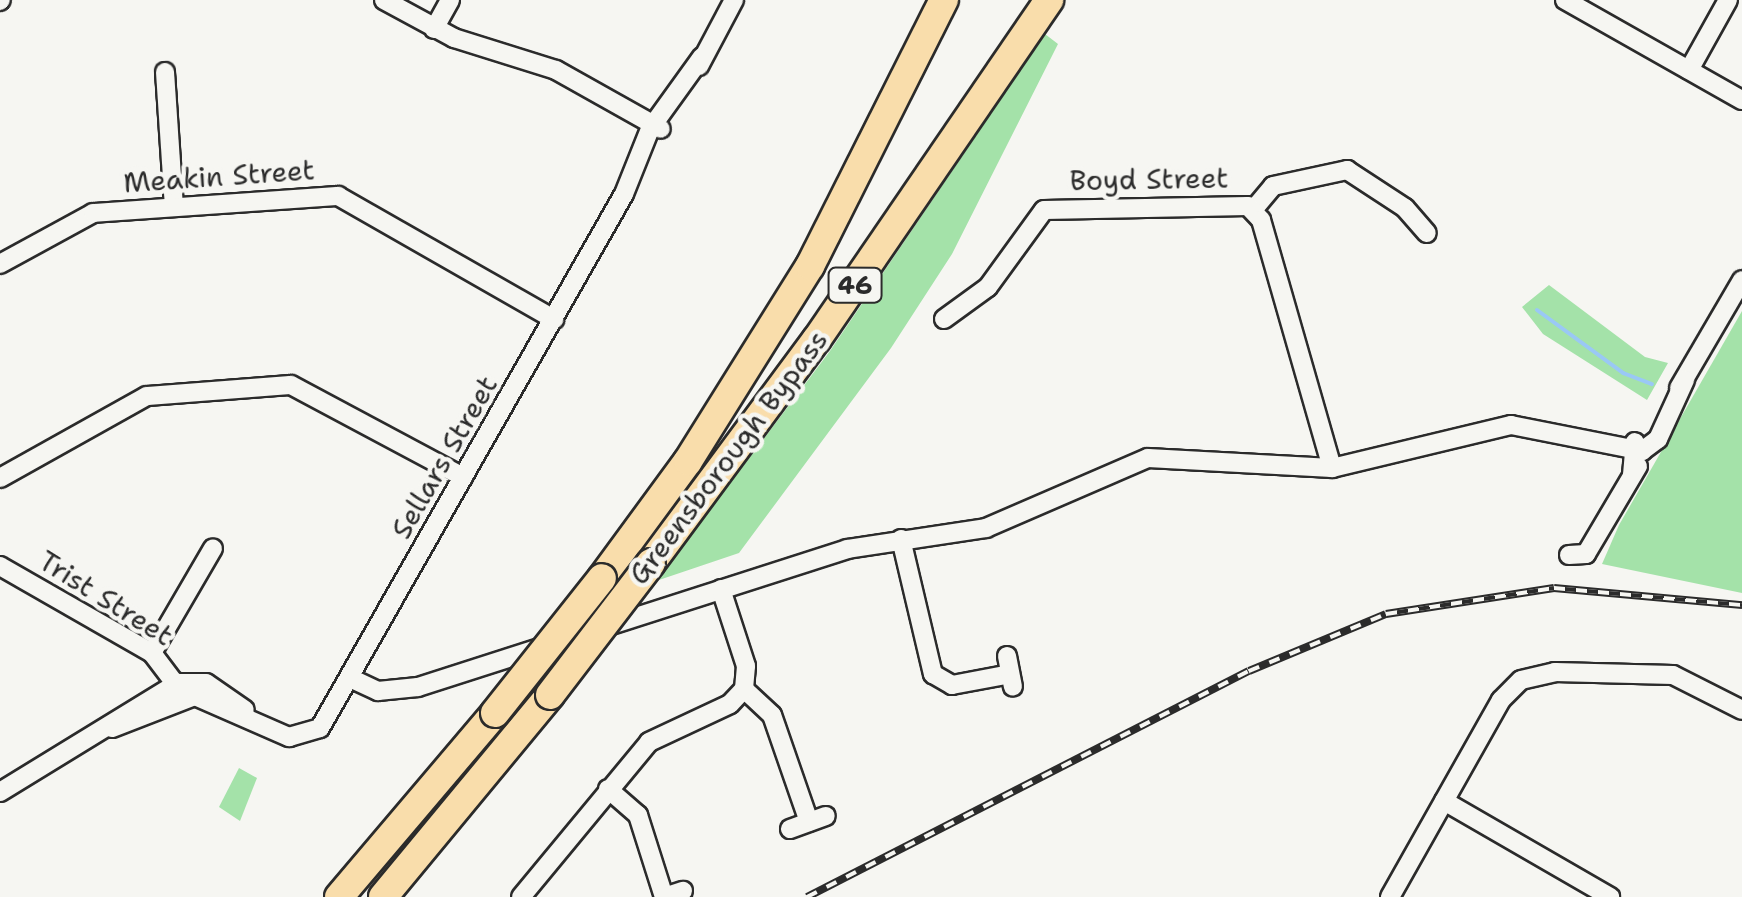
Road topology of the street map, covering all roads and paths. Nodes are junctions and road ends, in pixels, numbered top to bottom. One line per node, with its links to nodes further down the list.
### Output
1 (384, 0): 8 (street)
2 (450, 0): 8 (street)
3 (734, 0): 12 (street, Sellars Street)
4 (944, 0): 40 (highway, Greensborough Bypass / 46, bridge)
5 (1049, 0): 41 (highway, Greensborough Bypass / 46, bridge)
6 (1565, 0): 9 (street)
7 (1728, 0): 9 (street)
8 (434, 28): 12 (street)
9 (1689, 70): 11 (street)
10 (164, 72): 13 (street)
11 (1742, 100)
12 (656, 126): 18 (street, Sellars Street)
13 (174, 206): 16 (street, Meakin Street); 18 (street, Meakin Street)
14 (1253, 210): 15 (street); 19 (street, Boyd Street); 21 (street, Boyd Street)
15 (1427, 233)
16 (0, 264)
17 (1742, 280): 20 (street)
18 (556, 315): 23 (street, Sellars Street)
19 (944, 318)
20 (1634, 448): 21 (street); 26 (street)
21 (1332, 468): 24 (street)
22 (0, 478): 23 (street)
23 (463, 478): 31 (street, Sellars Street)
24 (901, 540): 28 (street); 30 (street)
25 (212, 548): 29 (street)
26 (1586, 554)
27 (0, 566): 29 (street, Trist Street)
28 (720, 589): 31 (street); 32 (street)
29 (152, 653): 33 (street, Trist Street)
30 (1010, 672)
31 (347, 682): 33 (street, Sellars Street)
32 (744, 689): 35 (street); 38 (street)
33 (181, 691): 36 (street)
34 (1742, 710): 37 (street)
35 (608, 789): 39 (street); 42 (street)
36 (0, 792)
37 (1444, 800): 43 (street); 44 (street)
38 (790, 829)
39 (683, 891)
40 (340, 897)
41 (383, 897)
42 (522, 897)
43 (1390, 897)
44 (1610, 897)

